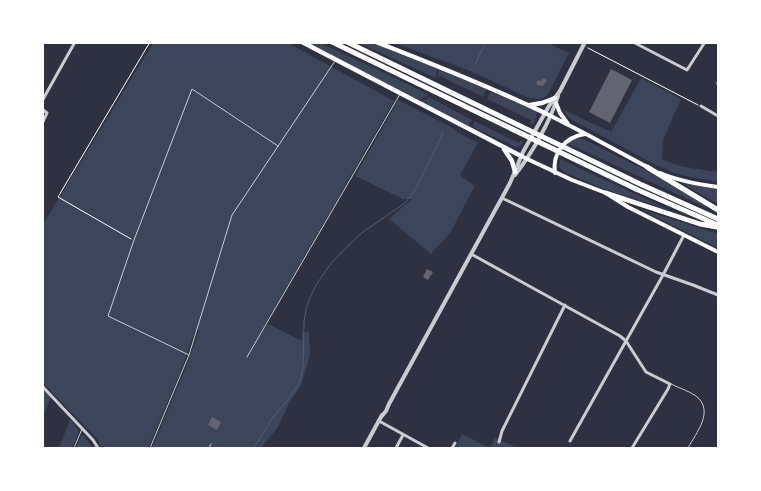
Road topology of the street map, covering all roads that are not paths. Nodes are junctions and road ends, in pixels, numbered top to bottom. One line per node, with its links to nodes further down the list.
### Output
1 (75, 42): 13 (street)
2 (302, 42): 9 (main road)
3 (332, 42): 10 (highway)
4 (347, 42): 10 (highway)
5 (376, 42): 14 (main road)
6 (633, 42): 7 (street)
7 (705, 42)
8 (584, 44): 12 (street)
9 (336, 60): 11 (main road); 24 (lane)
10 (425, 83): 25 (highway)
11 (400, 94): 23 (main road); 46 (lane)
12 (556, 100): 14 (main road); 17 (street); 18 (street); 21 (main road)
13 (42, 101)
14 (529, 105): 17 (main road)
15 (701, 106): 19 (street)
16 (42, 109): 20 (street)
17 (545, 113): 18 (main road); 26 (street)
18 (551, 116): 21 (main road); 27 (street)
19 (718, 116)
20 (42, 124)
21 (570, 125): 22 (main road)
22 (586, 134): 28 (main road); 30 (main road)
23 (499, 145): 26 (main road); 29 (main road)
24 (278, 146): 45 (lane); 45 (lane)
25 (568, 153): 36 (highway); 37 (highway)
26 (521, 156): 27 (main road); 29 (street)
27 (527, 159): 30 (main road); 31 (street)
28 (647, 167): 32 (main road); 35 (highway)
29 (515, 172): 31 (street)
30 (556, 173): 33 (main road)
31 (513, 178): 34 (street)
32 (718, 187)
33 (606, 193): 37 (highway); 38 (main road)
34 (502, 198): 40 (street); 41 (street)
35 (718, 210)
36 (718, 219)
37 (718, 226)
38 (684, 235): 39 (main road); 41 (street)
39 (718, 252)
40 (471, 254): 43 (street); 49 (street)
41 (663, 275): 42 (street); 44 (street)
42 (718, 295)
43 (565, 305): 44 (street); 53 (street)
44 (626, 341): 47 (street); 52 (street)
45 (189, 355): 58 (lane)
46 (247, 357)
47 (670, 384): 64 (street); 65 (lane)
48 (42, 386): 50 (street)
49 (380, 419): 51 (street); 60 (street)
50 (83, 428): 56 (lane); 57 (street)
51 (404, 435): 61 (street); 62 (street)
52 (570, 441)
53 (499, 442)
54 (455, 443): 63 (street)
55 (211, 444): 59 (lane)
56 (74, 448)
57 (98, 448)
58 (150, 448)
59 (209, 448)
60 (364, 448)
61 (396, 448)
62 (428, 448)
63 (452, 448)
64 (632, 448)
65 (688, 448)

